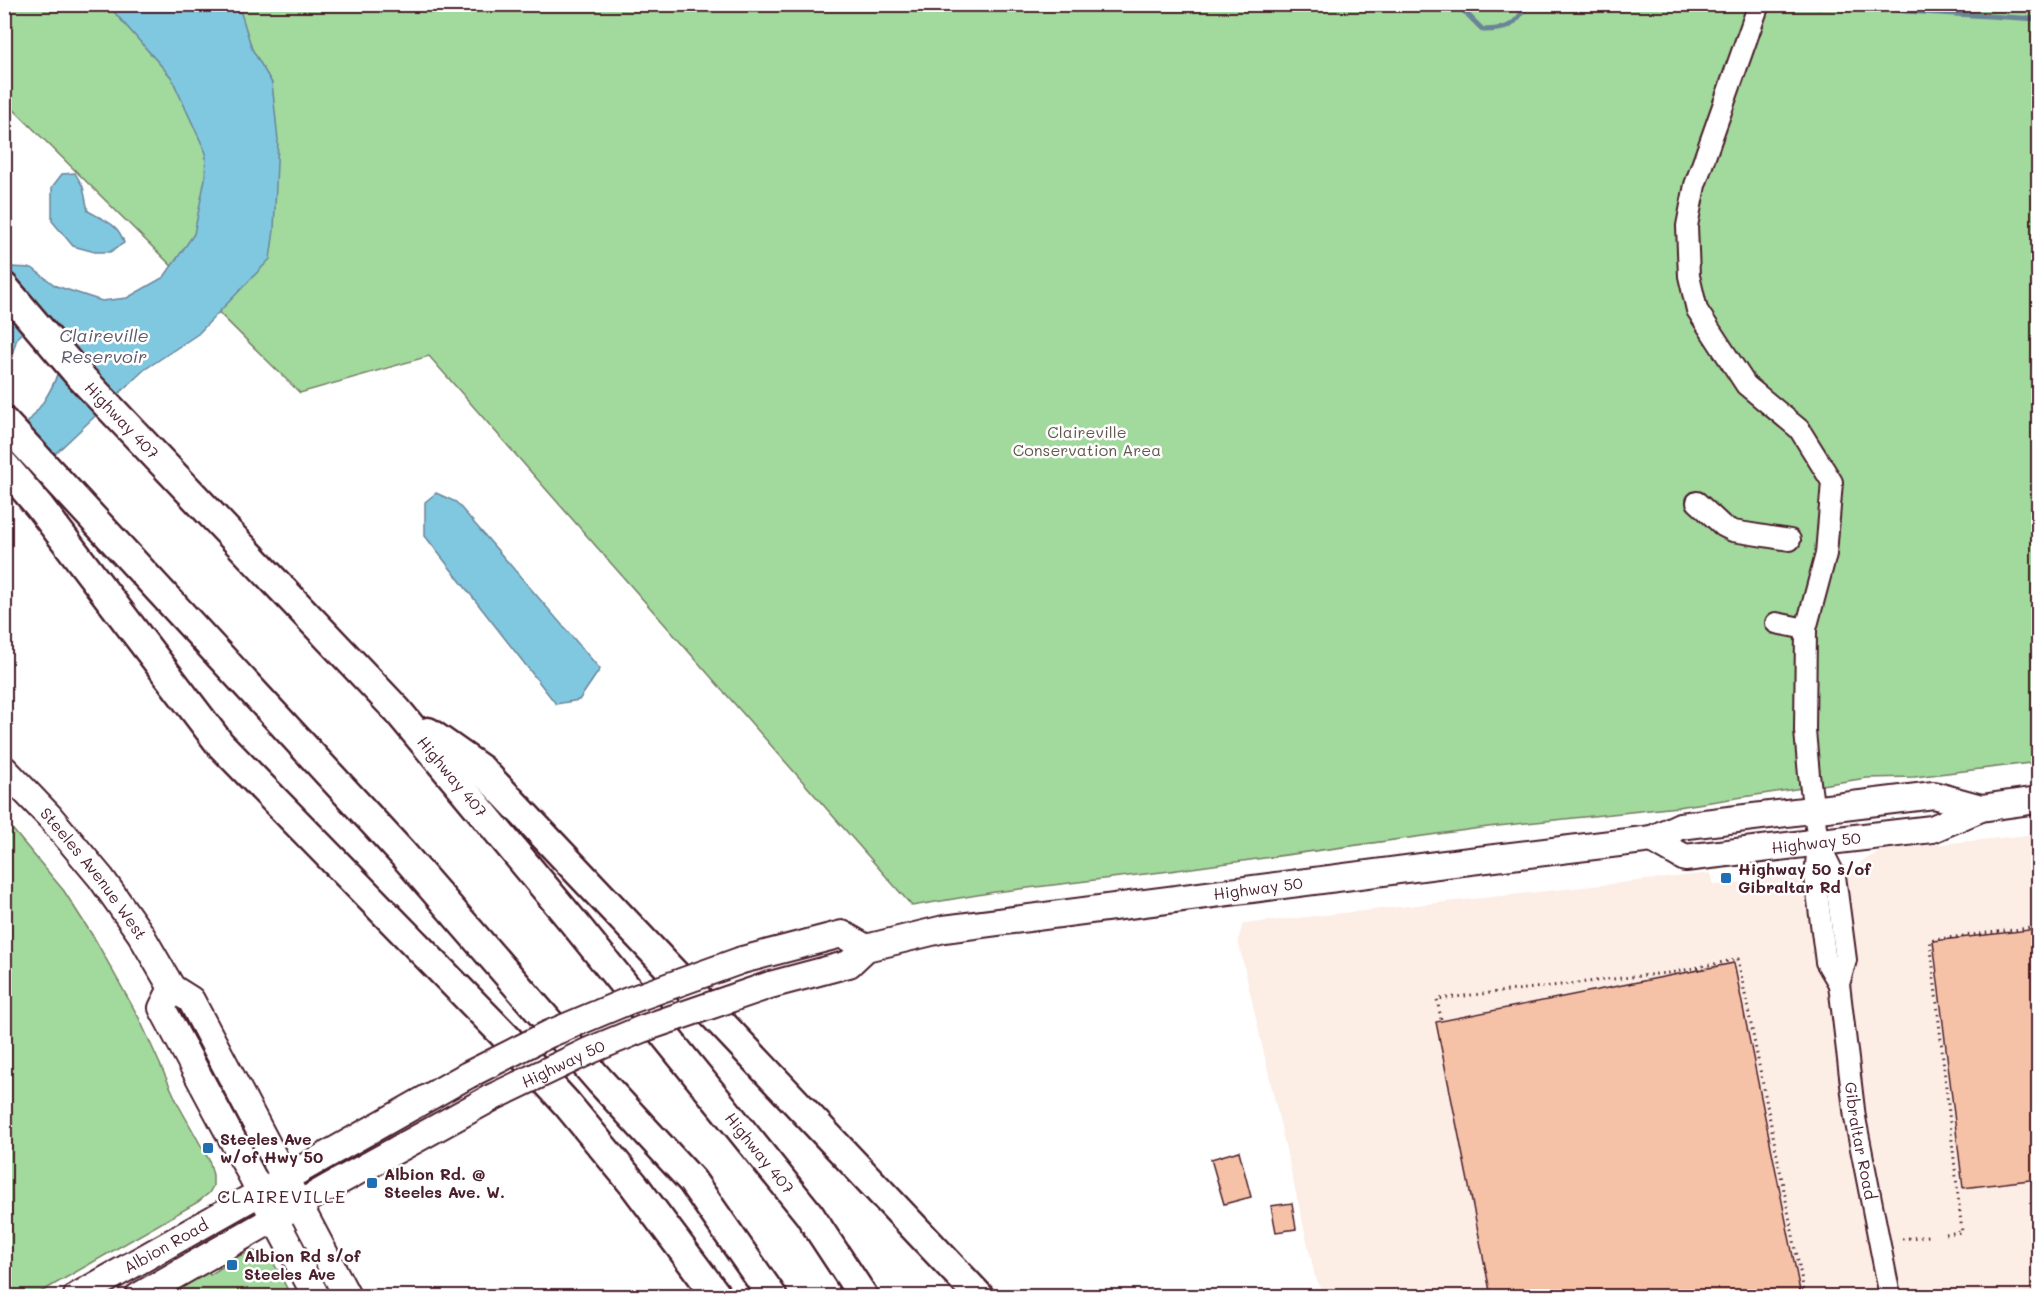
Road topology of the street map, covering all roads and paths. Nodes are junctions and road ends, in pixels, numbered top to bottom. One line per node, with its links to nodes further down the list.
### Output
1 (1759, 4): 8 (street, Gibraltar Road)
2 (4, 287): 9 (highway, Highway 407)
3 (4, 422): 32 (highway)
4 (4, 465): 31 (highway)
5 (1697, 502): 6 (street)
6 (1790, 540)
7 (1776, 623): 8 (street)
8 (1806, 629): 13 (street, Gibraltar Road)
9 (397, 710): 33 (highway, Highway 407); 34 (highway)
10 (4, 769): 18 (main road, Steeles Avenue West)
11 (2038, 800): 12 (main road, Highway 50)
12 (1981, 808): 13 (main road, Highway 50); 15 (main road, Highway 50)
13 (1814, 810): 14 (main road, Highway 50); 15 (street, Gibraltar Road)
14 (1652, 839): 15 (main road, Highway 50); 17 (main road, Highway 50)
15 (1818, 842): 36 (street, Gibraltar Road)
16 (2038, 927): 24 (path)
17 (866, 948): 20 (main road, Highway 50, bridge); 22 (main road, Highway 50, bridge)
18 (172, 988): 20 (main road, Steeles Avenue West); 21 (main road)
19 (1441, 1019): 35 (path)
20 (285, 1178): 21 (main road, Albion Road); 22 (main road, Steeles Avenue West)
21 (260, 1192): 23 (main road); 27 (main road, Albion Road)
22 (299, 1205): 23 (main road, Highway 50); 30 (main road, Steeles Avenue West)
23 (274, 1219): 28 (main road, Albion Road); 29 (main road)
24 (1947, 1234)
25 (1928, 1236): 26 (path)
26 (1902, 1239)
27 (77, 1296)
28 (139, 1296)
29 (316, 1296)
30 (347, 1296)
31 (717, 1296)
32 (772, 1296)
33 (863, 1296)
34 (979, 1296)
35 (1805, 1296)
36 (1890, 1296)

